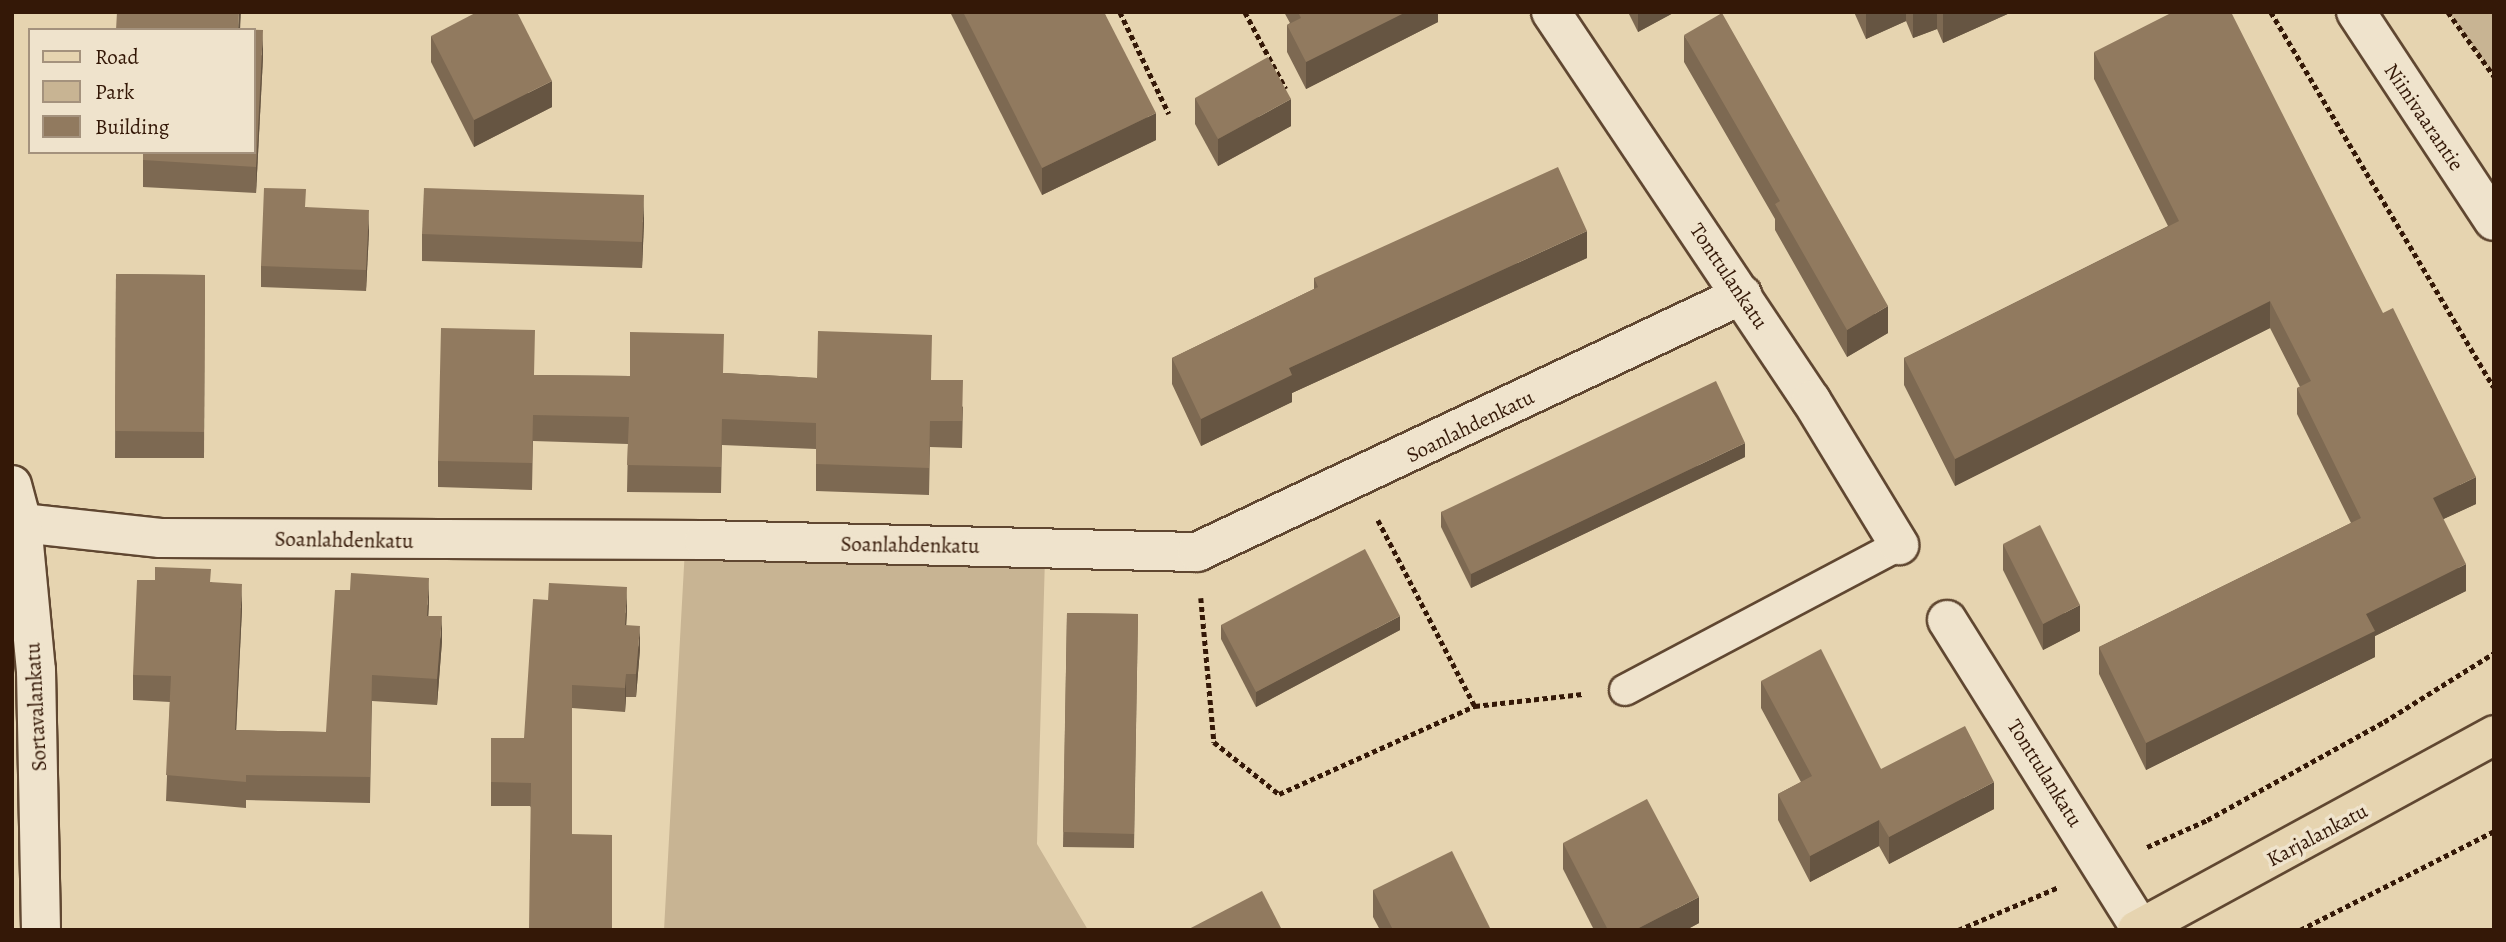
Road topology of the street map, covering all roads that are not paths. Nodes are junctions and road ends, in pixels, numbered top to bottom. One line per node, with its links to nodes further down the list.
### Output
1 (1551, 12): 4 (street, Tonttulankatu)
2 (2356, 12): 3 (street, Niinivaarantie)
3 (2494, 220)
4 (1742, 295): 6 (street, Soanlahdenkatu); 7 (street, Tonttulankatu)
5 (12, 485): 6 (street, Sortavalankatu)
6 (22, 523): 12 (street, Sortavalankatu)
7 (1899, 545): 9 (lane)
8 (1948, 620): 11 (street, Tonttulankatu)
9 (1625, 690)
10 (2494, 735): 11 (main road, Karjalankatu)
11 (2138, 929)
12 (41, 930)

